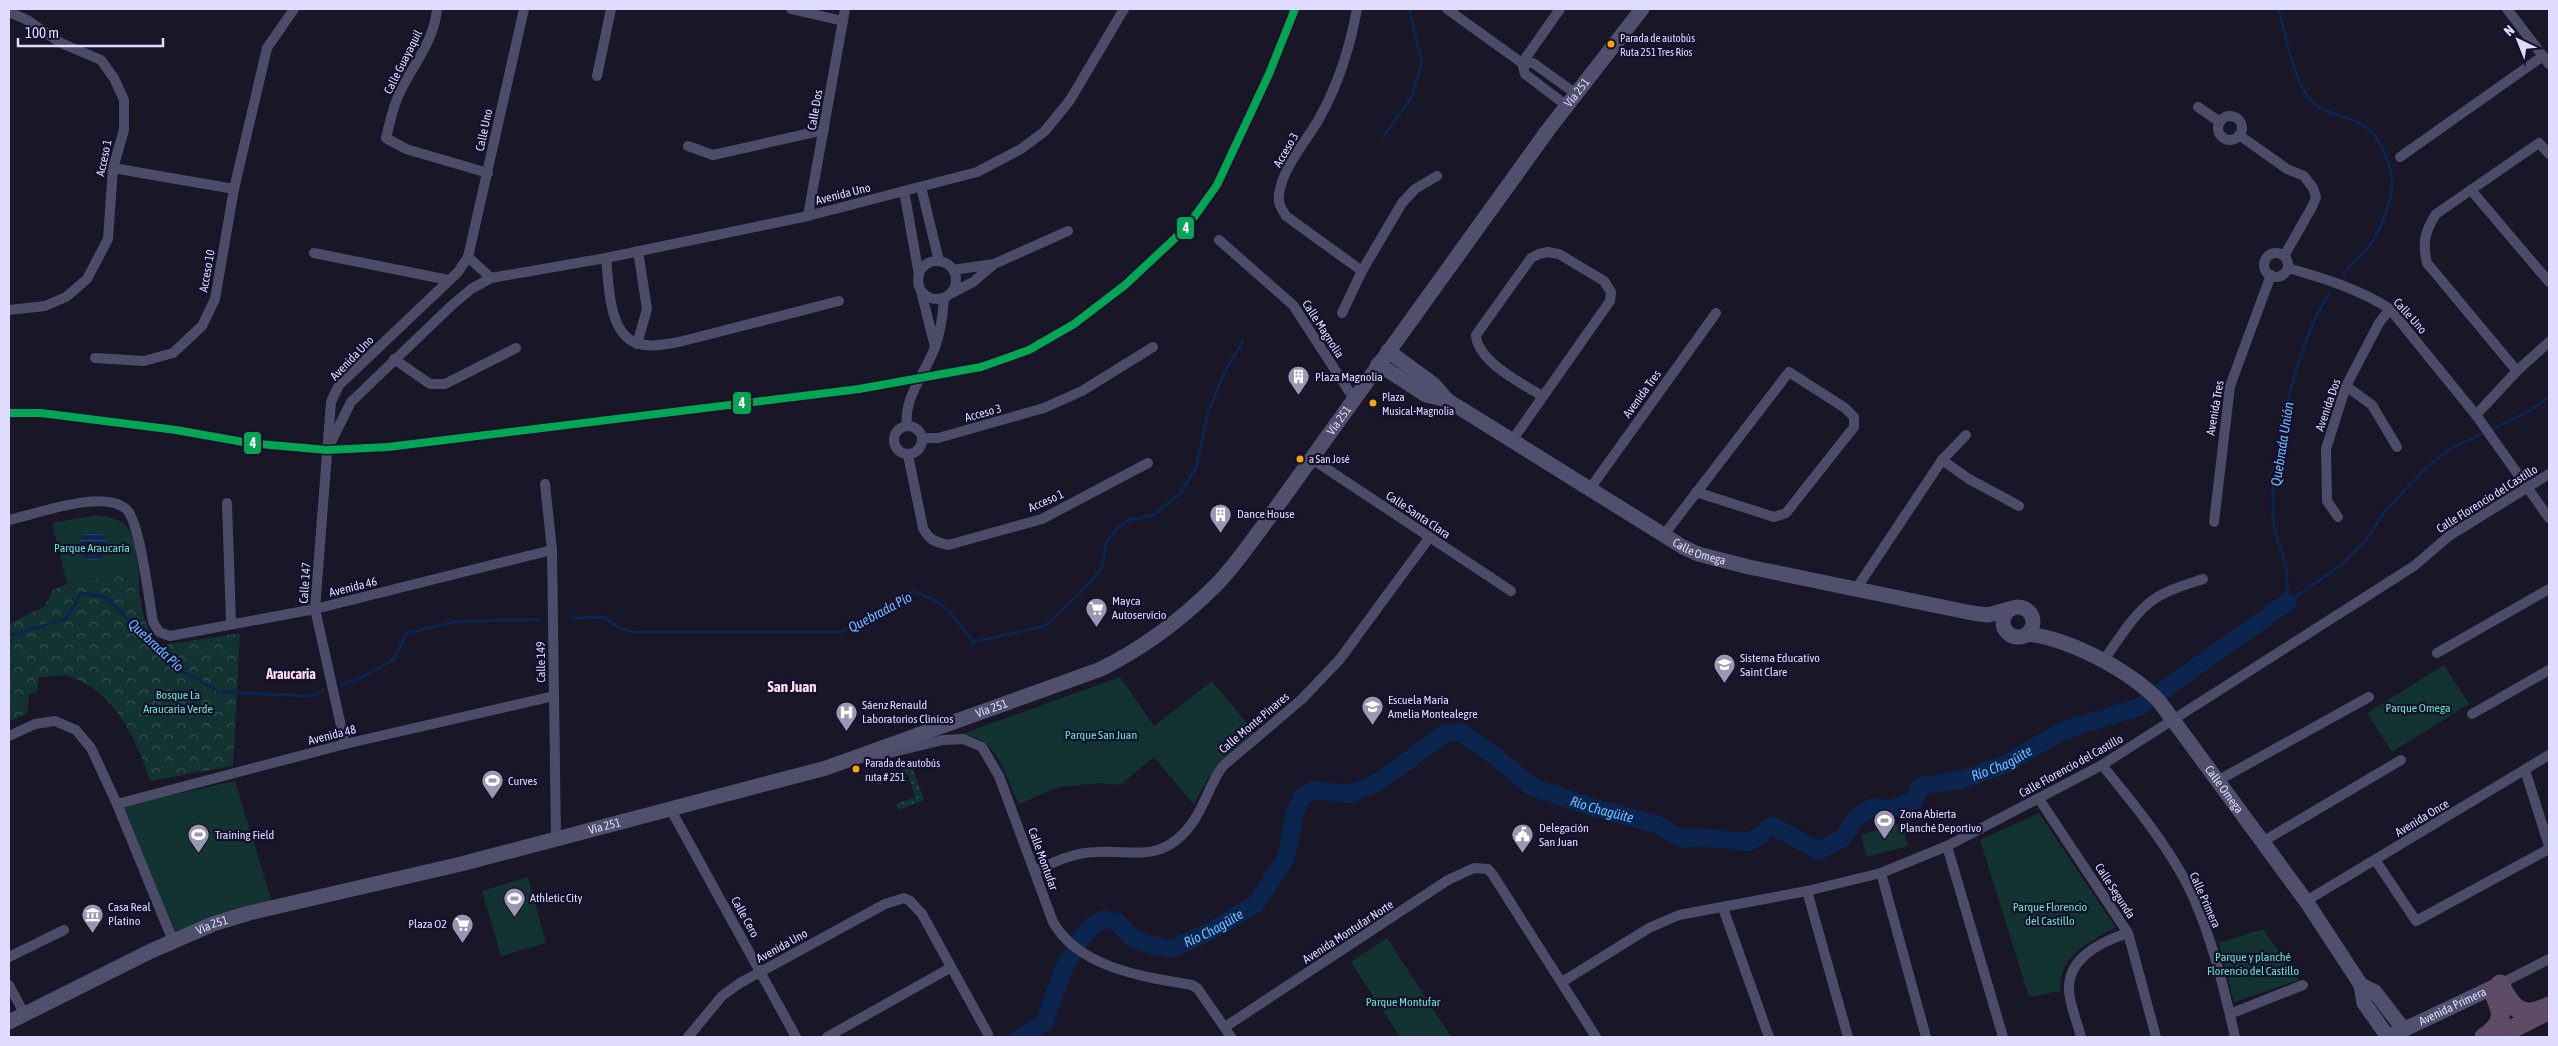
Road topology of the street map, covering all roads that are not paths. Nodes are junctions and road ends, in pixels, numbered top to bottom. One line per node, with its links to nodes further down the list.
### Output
1 (294, 9): 30 (street, Acceso 10)
2 (437, 9): 27 (street, Calle Guayaquil)
3 (524, 9): 27 (street, Calle Uno)
4 (611, 9): 17 (street)
5 (790, 9): 14 (street)
6 (845, 9): 14 (street, Calle Dos)
7 (1124, 9): 29 (street, Avenida Uno)
8 (1357, 9): 46 (street, Acceso 3)
9 (1447, 9): 16 (street)
10 (1560, 9): 16 (street)
11 (1642, 9): 18 (main road, Vía 251)
12 (2507, 9): 15 (street)
13 (9, 12): 26 (street, Acceso 1)
14 (843, 22): 21 (street, Calle Dos)
15 (2546, 60): 25 (street)
16 (1522, 63): 18 (street); 18 (street)
17 (597, 76)
18 (1570, 99): 66 (main road, Vía 251)
19 (2198, 107): 20 (street)
20 (2220, 122): 22 (street); 22 (street)
21 (824, 130): 23 (street); 33 (street, Calle Dos)
22 (2239, 135): 38 (street)
23 (688, 146)
24 (2549, 154): 31 (street)
25 (2400, 156)
26 (112, 168): 30 (street); 58 (street, Acceso 1)
27 (488, 173): 39 (street, Calle Uno)
28 (1437, 176): 46 (street)
29 (921, 187): 32 (street, Avenida Uno); 41 (street)
30 (234, 189): 67 (street, Acceso 10)
31 (2471, 190): 52 (street); 70 (street)
32 (904, 192): 33 (street, Avenida Uno); 48 (street)
33 (808, 216): 36 (street, Avenida Uno)
34 (1068, 231): 42 (street)
35 (1219, 240): 73 (street, Calle Magnolia)
36 (638, 251): 40 (street, Avenida Uno); 62 (street)
37 (314, 254): 51 (street)
38 (2284, 256): 44 (street); 49 (street)
39 (468, 257): 43 (street); 47 (street, Avenida Uno)
40 (606, 258): 50 (street, Avenida Uno); 62 (street)
41 (939, 262): 45 (street); 48 (street)
42 (994, 264): 45 (street); 55 (street)
43 (477, 266): 47 (street); 50 (street); 53 (street)
44 (2288, 268): 49 (street); 57 (street, Calle Uno)
45 (953, 270): 55 (street)
46 (1362, 271): 59 (street)
47 (458, 272): 51 (street, Avenida Uno)
48 (919, 275): 54 (street)
49 (2271, 275): 96 (street, Avenida Tres)
50 (492, 278): 53 (street, Avenida Uno)
51 (449, 280): 81 (street, Avenida Uno)
52 (2549, 282)
53 (470, 289): 68 (street, Avenida Uno)
54 (922, 291): 55 (street); 65 (street)
55 (947, 296): 65 (street)
56 (839, 301): 62 (street)
57 (2390, 309): 71 (street, Avenida Dos); 75 (street, Calle Uno)
58 (9, 310)
59 (1342, 313)
60 (1716, 313): 89 (street, Avenida Tres)
61 (2549, 342): 70 (street)
62 (638, 344)
63 (1153, 347): 78 (street, Acceso 3)
64 (516, 348): 68 (street)
65 (935, 348): 76 (street)
66 (1388, 351): 69 (main road, Vía 251); 74 (main road, Calle Omega)
67 (95, 358)
68 (394, 359): 81 (street, Avenida Uno)
69 (1378, 364): 73 (main road, Vía 251); 74 (main road, Calle Omega)
70 (2517, 371): 75 (street)
71 (2346, 386): 80 (street); 93 (street, Avenida Dos)
72 (1542, 396): 72 (street); 79 (street)
73 (1354, 399): 83 (main road, Vía 251)
74 (1447, 400): 79 (main road, Calle Omega)
75 (2479, 419): 88 (street, Calle Uno)
76 (907, 426): 78 (street); 82 (street)
77 (1966, 435): 84 (street)
78 (922, 438): 82 (street)
79 (1511, 442): 89 (main road, Calle Omega)
80 (2397, 447)
81 (327, 450): 104 (street, Calle 147)
82 (908, 455): 85 (street, Acceso 1)
83 (1312, 459): 98 (street, Calle Santa Clara); 122 (main road, Vía 251)
84 (1942, 460): 92 (street); 101 (street)
85 (1148, 463)
86 (2549, 474): 88 (street, Calle Florencio del Castillo)
87 (545, 484): 99 (street, Calle 149)
88 (2528, 488): 94 (street, Calle Uno); 116 (street, Calle Florencio del Castillo)
89 (1589, 490): 97 (main road, Calle Omega)
90 (1696, 492): 90 (street); 97 (street)
91 (227, 503): 107 (street)
92 (2019, 506)
93 (2338, 517)
94 (2549, 518)
95 (9, 520): 107 (street, Avenida 46)
96 (2214, 522)
97 (1663, 536): 101 (main road, Calle Omega)
98 (1430, 538): 103 (street, Calle Santa Clara); 133 (street, Calle Monte Pinares)
99 (552, 550): 104 (street, Avenida 46); 113 (street, Calle 149)
100 (2203, 579): 111 (street)
101 (1856, 589): 106 (main road, Calle Omega)
102 (2549, 589): 110 (street)
103 (1511, 591)
104 (315, 609): 107 (street, Avenida 46); 118 (street, Calle 147)
105 (2010, 610): 106 (main road, Calle Omega); 108 (main road); 109 (main road)
106 (1988, 615): 108 (main road, Calle Omega)
107 (231, 623)
108 (2004, 626): 109 (main road)
109 (2030, 627): 111 (main road, Calle Omega)
110 (2437, 653)
111 (2103, 661): 116 (main road, Calle Omega)
112 (2549, 670): 115 (street)
113 (554, 696): 118 (street, Avenida 48); 128 (street, Calle 149)
114 (2369, 697): 124 (street)
115 (2472, 714)
116 (2174, 720): 121 (street, Calle Florencio del Castillo); 124 (main road, Calle Omega)
117 (9, 736): 126 (street)
118 (345, 744): 126 (street, Avenida 48)
119 (2549, 756): 123 (street, Avenida Once)
120 (2402, 760): 129 (street)
121 (2102, 765): 125 (street, Calle Florencio del Castillo); 153 (street, Calle Primera)
122 (826, 768): 127 (main road, Vía 251); 133 (street, Calle Montufar)
123 (2525, 770): 131 (street); 132 (street, Avenida Once)
124 (2218, 781): 129 (main road, Calle Omega)
125 (2039, 799): 130 (street, Calle Florencio del Castillo); 139 (street, Calle Segunda)
126 (117, 804): 140 (street)
127 (671, 810): 128 (main road, Vía 251); 144 (street, Calle Cero)
128 (556, 839): 140 (main road, Vía 251)
129 (2262, 842): 136 (main road, Calle Omega)
130 (1947, 846): 134 (street, Calle Florencio del Castillo); 166 (street)
131 (2549, 847): 132 (street)
132 (2376, 860): 136 (street, Avenida Once)
133 (1035, 871): 155 (street, Calle Montufar)
134 (1881, 873): 135 (street, Calle Florencio del Castillo); 165 (street)
135 (1807, 891): 137 (street, Calle Florencio del Castillo); 164 (street)
136 (2306, 901): 147 (main road, Calle Omega)
137 (1723, 908): 145 (street, Calle Florencio del Castillo); 163 (street)
138 (64, 930): 141 (street)
139 (2128, 933): 167 (street); 168 (street, Calle Segunda)
140 (173, 941): 152 (main road, Vía 251)
141 (9, 957)
142 (2549, 959): 149 (street)
143 (950, 968): 144 (street, Avenida Uno); 157 (street); 160 (street)
144 (761, 972): 158 (street, Avenida Uno); 159 (street, Calle Cero)
145 (1562, 982): 155 (street, Avenida Montufar Norte); 162 (street)
146 (9, 985): 152 (street)
147 (2361, 985): 156 (main road, Calle Omega); 170 (main road, Calle Omega)
148 (2303, 986): 153 (street)
149 (2496, 986): 150 (highway); 156 (main road, Avenida Primera); 171 (highway)
150 (2549, 1006)
151 (2549, 1010): 172 (highway)
152 (24, 1013): 154 (main road, Vía 251)
153 (2230, 1014): 169 (street, Calle Primera)
154 (9, 1022)
155 (1225, 1027): 161 (street, Calle Montufar)
156 (2404, 1030): 170 (main road, Avenida Primera)
157 (988, 1034)
158 (688, 1037)
159 (796, 1037)
160 (827, 1037)
161 (1231, 1037)
162 (1596, 1037)
163 (1770, 1037)
164 (1848, 1037)
165 (1926, 1037)
166 (2003, 1037)
167 (2082, 1037)
168 (2156, 1037)
169 (2236, 1037)
170 (2387, 1037)
171 (2484, 1037)
172 (2496, 1037)

